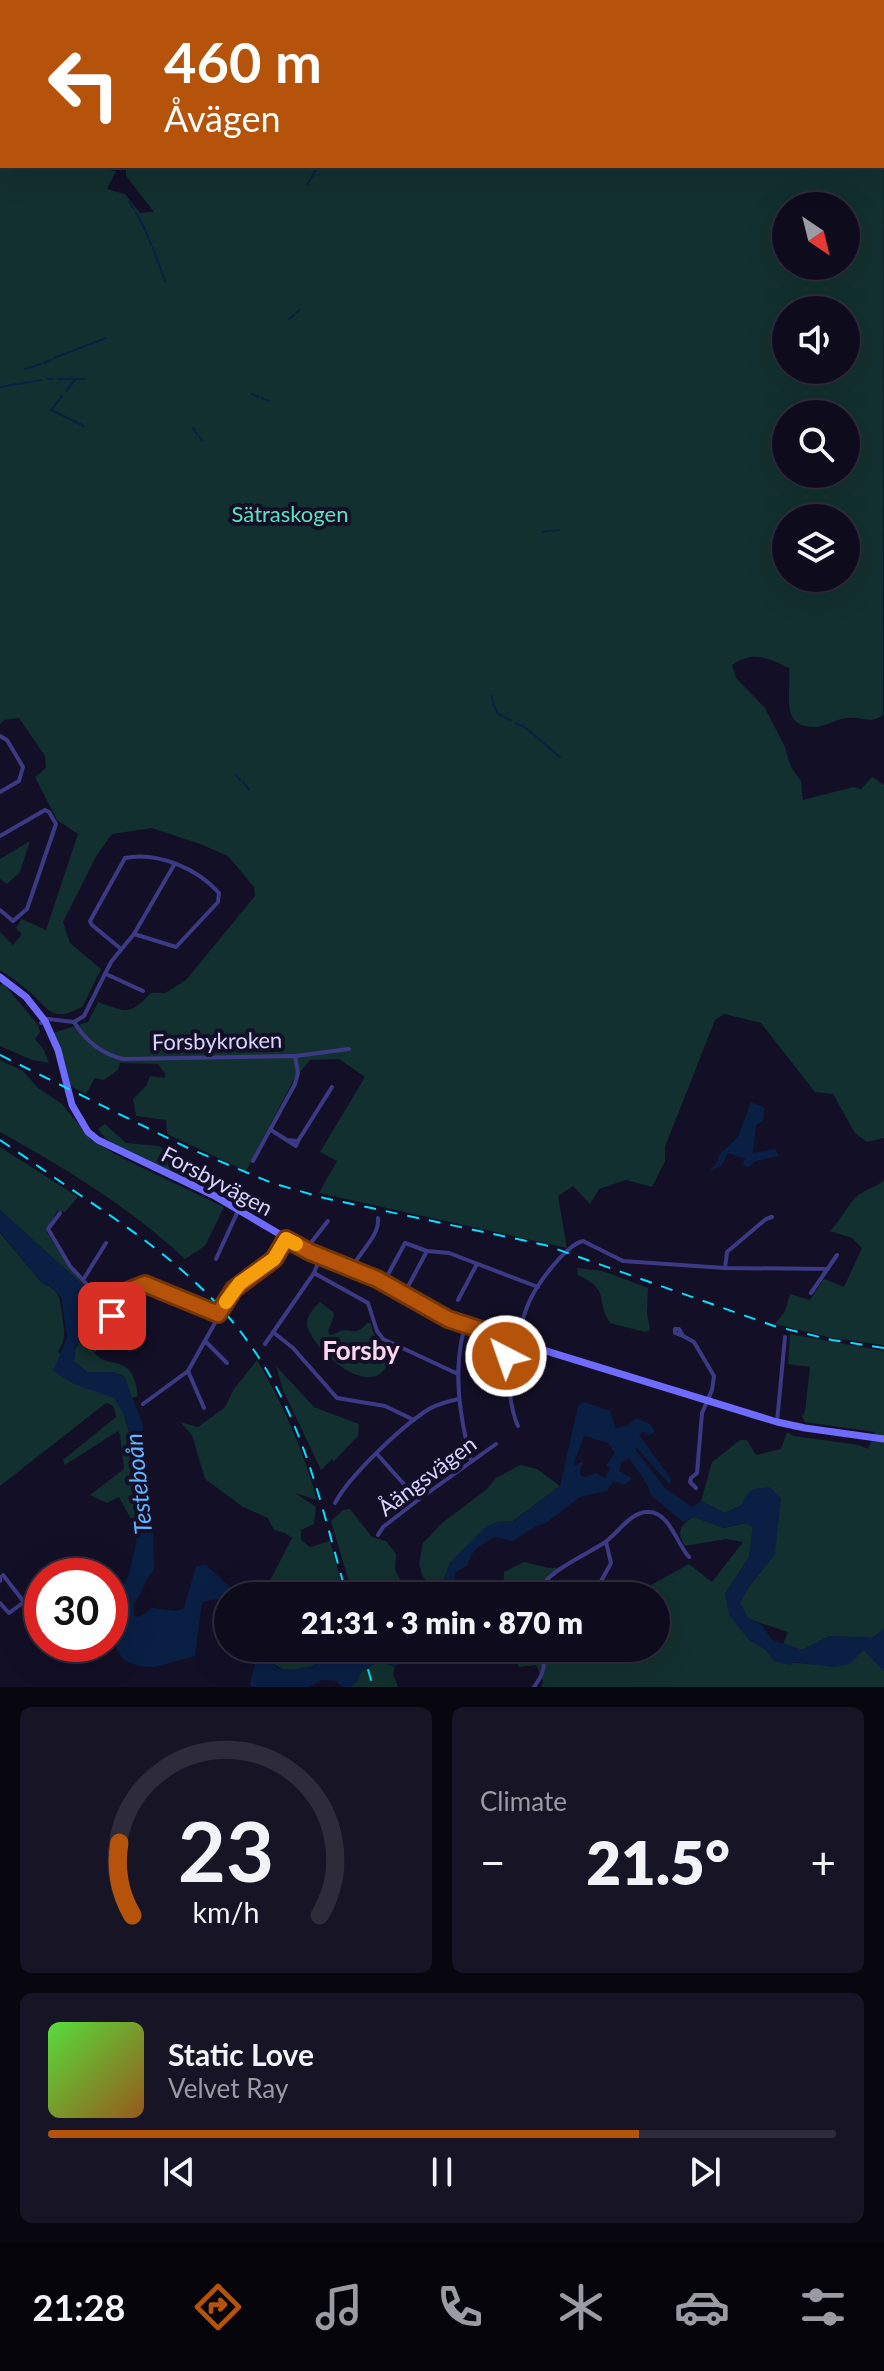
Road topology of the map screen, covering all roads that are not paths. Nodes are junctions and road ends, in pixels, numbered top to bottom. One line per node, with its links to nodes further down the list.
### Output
1 (0, 736): 2 (street)
2 (0, 792)
3 (0, 836): 5 (street)
4 (174, 865): 6 (street); 6 (street); 7 (street)
5 (0, 910)
6 (134, 934): 7 (street)
7 (121, 949): 8 (street)
8 (106, 974): 10 (street); 12 (street)
9 (2, 978): 11 (street, Forsbyvägen)
10 (143, 991)
11 (43, 1022): 12 (street); 18 (street, Forsbyvägen)
12 (74, 1022): 14 (street, Forsbykroken)
13 (349, 1049): 14 (street)
14 (295, 1056): 16 (street, Forsbykroken)
15 (332, 1087): 16 (street)
16 (271, 1130): 17 (street, Forsbykroken)
17 (253, 1161)
18 (239, 1209): 23 (street, Forsbyvägen); 29 (street)
19 (60, 1213): 35 (street)
20 (772, 1217): 32 (street)
21 (378, 1218): 31 (street)
22 (328, 1221): 25 (street)
23 (286, 1239): 25 (street, Forsbyvägen); 42 (street)
24 (106, 1243): 35 (street)
25 (306, 1249): 28 (street, Forsbyvägen)
26 (427, 1251): 30 (street); 36 (street); 40 (street)
27 (837, 1255): 33 (street)
28 (321, 1256): 31 (street, Forsbyvägen); 34 (street)
29 (216, 1259)
30 (477, 1263): 37 (street); 41 (street)
31 (352, 1268): 36 (street, Forsbyvägen)
32 (725, 1268): 33 (street); 37 (street)
33 (828, 1269): 39 (street)
34 (314, 1273): 44 (street); 53 (street)
35 (83, 1280): 38 (street)
36 (384, 1283): 40 (street, Forsbyvägen)
37 (538, 1287): 47 (street)
38 (122, 1293): 42 (street); 50 (street)
39 (811, 1293)
40 (404, 1294): 43 (street, Forsbyvägen)
41 (458, 1300)
42 (218, 1314): 48 (street)
43 (465, 1326): 47 (street, Forsbyvägen); 53 (street)
44 (273, 1332): 49 (street); 58 (street)
45 (683, 1336): 55 (street)
46 (785, 1337): 59 (street)
47 (512, 1340): 55 (street, Forsbyvägen); 60 (street)
48 (205, 1341): 51 (street); 52 (street)
49 (265, 1344)
50 (95, 1349)
51 (227, 1363)
52 (188, 1371): 56 (street); 57 (street)
53 (458, 1374): 54 (street)
54 (459, 1399): 58 (street); 64 (street)
55 (708, 1402): 59 (street, Forsbyvägen); 65 (street)
56 (143, 1404)
57 (204, 1408)
58 (414, 1420): 63 (street)
59 (777, 1422): 61 (street, Forsbyvägen)
60 (518, 1426)
61 (884, 1439)
62 (496, 1444): 64 (street, Åängsvägen)
63 (377, 1453): 66 (street); 67 (street)
64 (471, 1461): 66 (street, Åängsvägen)
65 (696, 1488)
66 (418, 1500): 68 (street, Åängsvägen)
67 (335, 1503)
68 (378, 1535)
69 (606, 1542): 70 (street); 72 (street); 73 (street)
70 (689, 1557)
71 (1, 1578): 74 (street)
72 (544, 1582)
73 (601, 1582)
74 (1, 1606)
75 (545, 1662): 76 (street)
76 (534, 1687)

